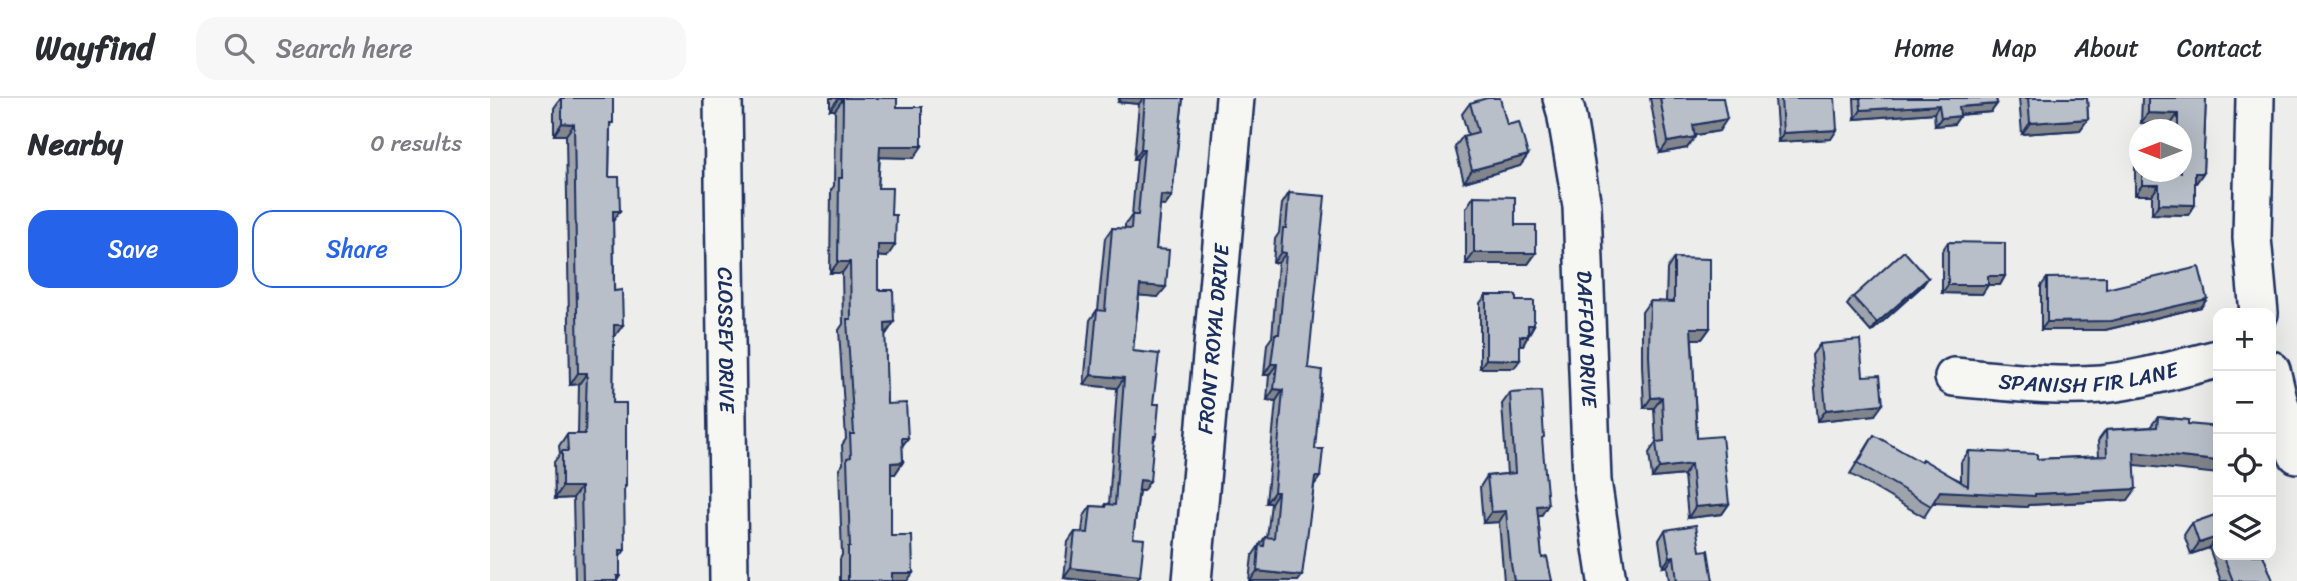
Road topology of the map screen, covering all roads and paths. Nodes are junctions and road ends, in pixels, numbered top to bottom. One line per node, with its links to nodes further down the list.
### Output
1 (723, 98): 10 (street, CLOSSEY DRIVE)
2 (1235, 98): 11 (street, FRONT ROYAL DRIVE)
3 (1562, 98): 12 (street, DAFFON DRIVE)
4 (2255, 98): 5 (street)
5 (2259, 308)
6 (2213, 360): 8 (street, SPANISH FIR LANE)
7 (2271, 371): 9 (street)
8 (1954, 377)
9 (2297, 454)
10 (729, 581)
11 (1192, 581)
12 (1606, 581)

